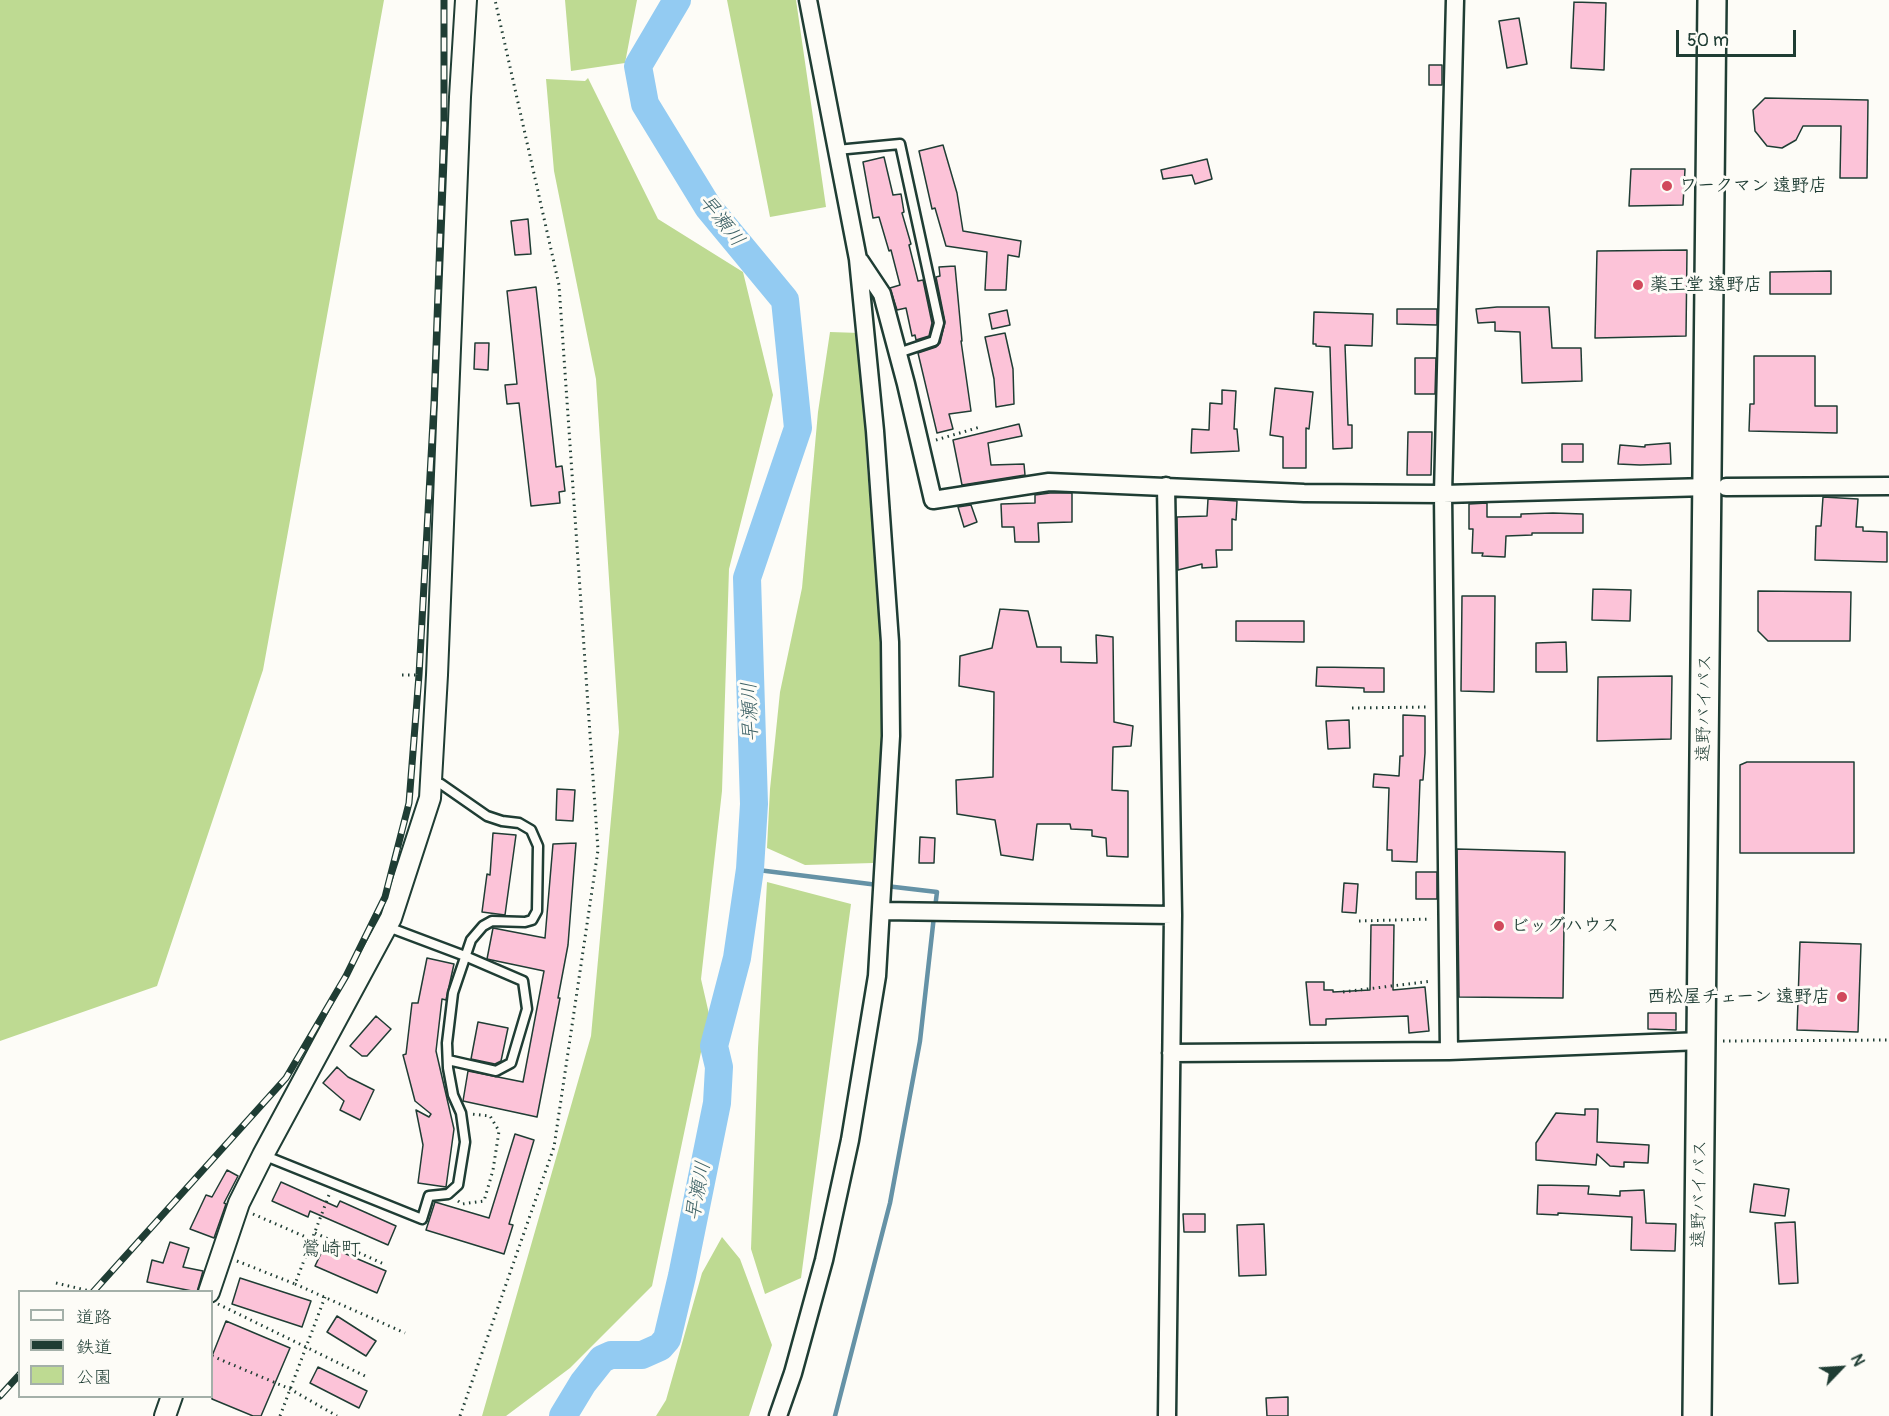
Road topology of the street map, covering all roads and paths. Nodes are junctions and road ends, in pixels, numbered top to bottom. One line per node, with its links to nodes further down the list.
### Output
1 (466, 0): 23 (street)
2 (495, 0): 55 (path)
3 (808, 0): 7 (street)
4 (1455, 0): 15 (street)
5 (1712, 0): 14 (highway, 遠野バイパス)
6 (1731, 0): 14 (highway, 遠野バイパス)
7 (837, 150): 8 (street); 9 (lane)
8 (858, 259): 9 (street); 19 (street)
9 (898, 352): 11 (street)
10 (980, 427): 11 (path)
11 (920, 444): 12 (street)
12 (1166, 486): 15 (street); 20 (street)
13 (1889, 486): 14 (street)
14 (1717, 487): 15 (street); 28 (highway, 遠野バイパス)
15 (1443, 494): 16 (street)
16 (1446, 706): 17 (path); 21 (street)
17 (1352, 708)
18 (441, 784): 24 (lane)
19 (881, 911): 20 (street); 56 (street)
20 (1173, 915): 30 (street)
21 (1448, 918): 22 (path); 25 (street)
22 (1359, 921)
23 (386, 927): 24 (lane); 33 (street)
24 (465, 956): 31 (lane); 31 (lane)
25 (1449, 979): 26 (path); 29 (street)
26 (1343, 992)
27 (1889, 1040): 28 (path)
28 (1710, 1041): 29 (street); 58 (highway, 遠野バイパス); 59 (highway, 遠野バイパス)
29 (1449, 1051): 30 (street)
30 (1171, 1053): 57 (street)
31 (448, 1060): 32 (lane)
32 (461, 1113): 35 (lane); 35 (path)
33 (263, 1155): 34 (lane); 36 (street)
34 (334, 1182): 35 (lane); 37 (path)
35 (448, 1194)
36 (238, 1207): 38 (path); 39 (street)
37 (315, 1233): 40 (path); 42 (path)
38 (308, 1238)
39 (221, 1255): 42 (path); 44 (street)
40 (384, 1264)
41 (56, 1283): 43 (path)
42 (295, 1284): 45 (path)
43 (86, 1290)
44 (209, 1290)
45 (325, 1297): 47 (path); 50 (path)
46 (213, 1302): 49 (path)
47 (405, 1333)
48 (213, 1356): 50 (path)
49 (364, 1377)
50 (290, 1389): 53 (path); 54 (path)
51 (171, 1398): 52 (street)
52 (165, 1416)
53 (280, 1416)
54 (337, 1416)
55 (460, 1416)
56 (778, 1416)
57 (1167, 1416)
58 (1698, 1416)
59 (1716, 1416)

